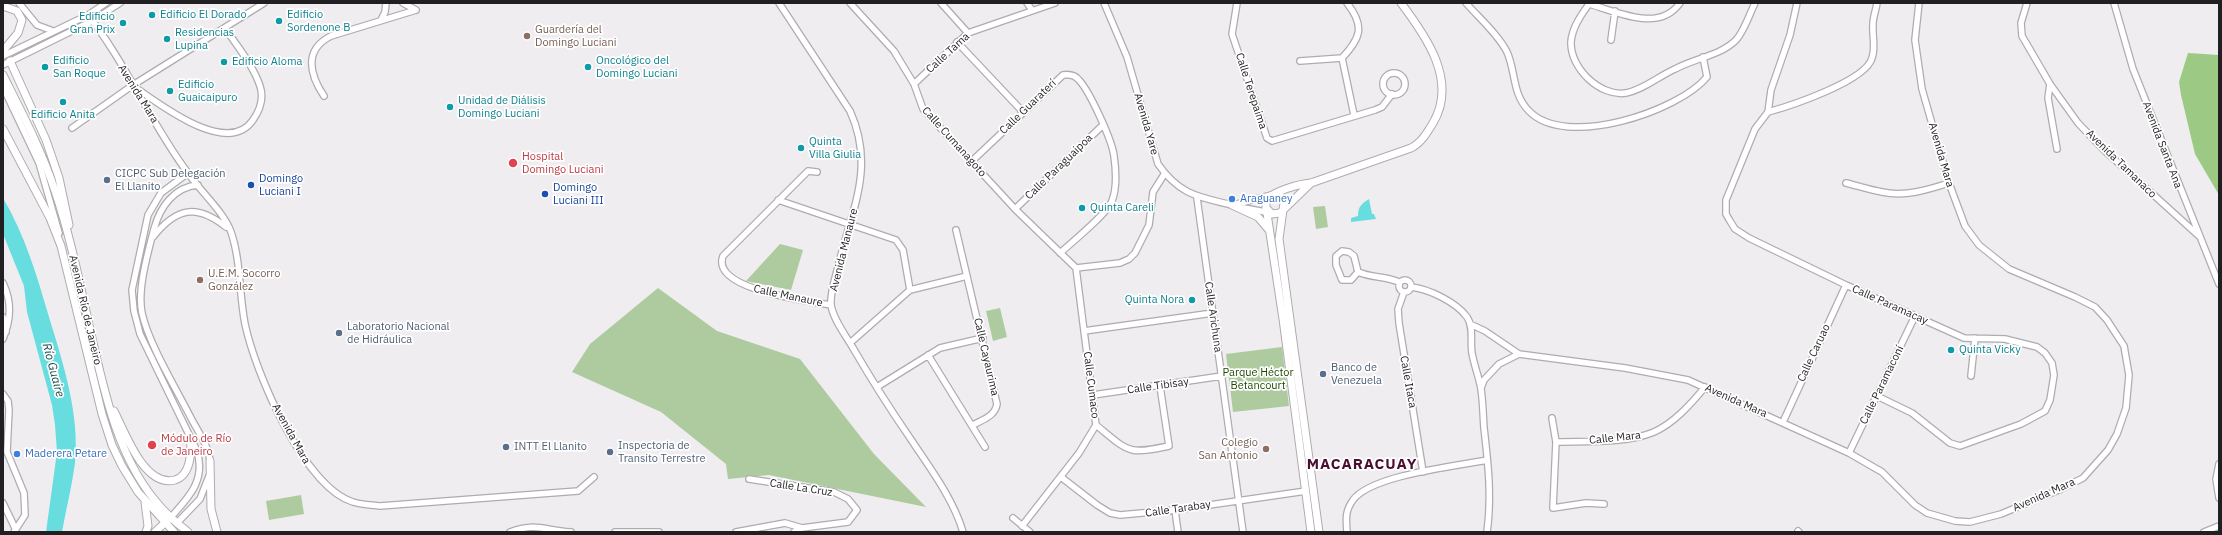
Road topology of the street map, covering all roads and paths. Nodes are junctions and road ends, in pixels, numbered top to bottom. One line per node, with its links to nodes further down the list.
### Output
1 (19, 3): 32 (street)
2 (106, 3): 28 (street)
3 (120, 3): 30 (street)
4 (264, 3): 31 (street)
5 (386, 3): 29 (street)
6 (403, 3): 29 (street)
7 (779, 3): 71 (street, Avenida Manaure)
8 (851, 3): 43 (street, Calle Cumanagoto)
9 (941, 3): 33 (street)
10 (1027, 3): 26 (street)
11 (1054, 3): 26 (street, Calle Tama)
12 (1104, 3): 59 (street, Avenida Yare)
13 (1237, 3): 51 (street, Calle Terepaima)
14 (1347, 3): 39 (street)
15 (1401, 3): 60 (street)
16 (1466, 3): 38 (street)
17 (1680, 3): 27 (street)
18 (1755, 3): 38 (street)
19 (1797, 3): 50 (street)
20 (1876, 3): 50 (street)
21 (1919, 3): 62 (street, Avenida Mara)
22 (2027, 3): 44 (street, Avenida Tamanaco)
23 (2114, 3): 75 (street, Avenida Santa Ana)
24 (1589, 4): 27 (street); 38 (street)
25 (3, 6): 36 (street)
26 (1032, 10): 33 (street, Calle Tama)
27 (1615, 11): 34 (street)
28 (88, 15): 30 (street, Avenida Mara); 32 (street)
29 (381, 20): 48 (street)
30 (92, 21): 41 (street); 45 (street, Avenida Mara)
31 (225, 28): 45 (street); 45 (street)
32 (53, 31): 37 (street)
33 (968, 33): 35 (street, Calle Tama)
34 (1611, 40)
35 (957, 42): 43 (street, Calle Tama); 49 (street)
36 (3, 51)
37 (3, 56)
38 (1703, 57)
39 (1342, 58): 40 (street); 51 (street)
40 (1300, 61)
41 (5, 64): 77 (street)
42 (3, 75): 77 (street, Avenida Río de Janeiro)
43 (914, 84): 56 (street, Calle Cumanagoto)
44 (2050, 84): 55 (street); 75 (street, Avenida Tamanaco)
45 (133, 85): 53 (street); 58 (street, Avenida Mara)
46 (3, 87): 78 (street, Avenida Río de Janeiro)
47 (1392, 94): 51 (street, Calle Terepaima)
48 (324, 96)
49 (1023, 112): 52 (street, Calle Guaraterí); 56 (street, Calle Guaraterí)
50 (1768, 112): 86 (street, Calle Paramacay)
51 (1354, 116)
52 (1103, 125): 68 (street, Calle Paraguaipoa); 79 (street, Calle Guaraterí)
53 (72, 128)
54 (3, 129): 78 (street)
55 (2057, 149)
56 (972, 161): 68 (street, Calle Cumanagoto)
57 (817, 172): 66 (street, Calle Manaure)
58 (188, 173): 63 (street, Avenida Mara); 117 (street)
59 (1165, 173): 65 (street, Avenida Yare); 80 (street)
60 (1311, 183): 64 (street); 69 (street)
61 (1846, 183): 62 (street)
62 (1949, 183): 120 (street, Avenida Mara)
63 (198, 185): 73 (street, Avenida Mara); 76 (street)
64 (1273, 195): 67 (street, Avenida Yare); 69 (street); 70 (street)
65 (1197, 198): 67 (street, Avenida Yare); 91 (street, Calle Arichuna)
66 (778, 200): 71 (street); 90 (street, Calle Manaure)
67 (1232, 205): 70 (street, Avenida Yare); 74 (street)
68 (1015, 209): 79 (street, Calle Cumanagoto)
69 (1283, 210): 70 (street); 159 (street)
70 (1270, 213): 74 (street)
71 (851, 225): 88 (street); 90 (street, Avenida Manaure)
72 (956, 230): 82 (street, Calle Cayaurima)
73 (230, 231): 76 (street); 125 (street, Avenida Mara)
74 (1270, 233): 128 (street)
75 (2199, 236): 85 (street, Avenida Santa Ana)
76 (152, 239): 122 (street)
77 (69, 241): 109 (street, Avenida Río de Janeiro)
78 (61, 246): 131 (street, Avenida Río de Janeiro)
79 (1060, 253): 80 (street, Calle Cumanagoto)
80 (1076, 268): 95 (street, Calle Cumaco)
81 (1358, 272): 81 (street); 84 (street)
82 (967, 276): 88 (street); 97 (street, Calle Cayaurima)
83 (3, 282): 96 (street)
84 (1400, 282): 87 (street); 89 (street)
85 (2219, 284)
86 (1846, 285): 92 (street, Calle Paramacay); 114 (street, Calle Caruao)
87 (1411, 287): 89 (street); 94 (street)
88 (910, 290): 100 (street)
89 (1404, 292): 124 (street, Calle Itaca)
90 (831, 305): 100 (street, Avenida Manaure)
91 (1213, 313): 95 (street); 103 (street, Calle Arichuna)
92 (1915, 316): 98 (street, Calle Paramacay); 112 (street, Calle Paramaconí)
93 (3, 317): 96 (street)
94 (1470, 324): 101 (street); 107 (street)
95 (1084, 331): 111 (street, Calle Cumaco)
96 (6, 332): 99 (street)
97 (983, 338): 102 (street); 115 (street, Calle Cayaurima)
98 (1975, 338): 104 (street); 112 (street, Calle Paramacay)
99 (3, 339)
100 (850, 343): 106 (street, Avenida Manaure)
101 (1519, 354): 107 (street); 108 (street, Avenida Mara)
102 (928, 356): 106 (street); 115 (street)
103 (1222, 376): 105 (street, Calle Tibisay); 130 (street, Calle Arichuna)
104 (1971, 376)
105 (1160, 386): 111 (street, Calle Tibisay); 116 (street)
106 (877, 387): 154 (street, Avenida Manaure)
107 (1481, 388): 121 (street)
108 (1705, 388): 114 (street, Avenida Mara); 118 (street, Calle Mara)
109 (104, 392): 117 (street); 135 (street, Avenida Río de Janeiro)
110 (3, 394): 142 (street)
111 (1094, 395): 116 (street, Calle Cumaco)
112 (1877, 396): 120 (street, Calle Paramaconí)
113 (1552, 418): 118 (street)
114 (1783, 422): 120 (street, Avenida Mara)
115 (973, 425): 119 (street)
116 (1096, 425): 126 (street, Calle Cumaco)
117 (191, 440): 135 (street)
118 (1556, 442): 133 (street)
119 (986, 447)
120 (1849, 453)
121 (1487, 460): 124 (street); 161 (street)
122 (210, 461): 138 (street); 147 (street)
123 (2219, 464): 129 (street)
124 (1423, 472): 160 (street)
125 (594, 477)
126 (1061, 477): 134 (street, Calle Tarabay); 139 (street, Calle Cumaco)
127 (749, 479): 141 (street, Calle La Cruz)
128 (1306, 491): 130 (street, Calle Tarabay); 158 (street)
129 (2219, 498)
130 (1239, 500): 134 (street, Calle Tarabay); 157 (street, Calle Arichuna)
131 (145, 502): 137 (street, Avenida Río de Janeiro); 144 (street)
132 (3, 503): 142 (street)
133 (1604, 504)
134 (1175, 510): 156 (street)
135 (170, 517): 137 (street); 138 (street, Avenida Río de Janeiro)
136 (1013, 518): 139 (street)
137 (165, 523): 143 (street, Avenida Río de Janeiro); 145 (street)
138 (177, 523): 143 (street); 146 (street, Avenida Río de Janeiro)
139 (1022, 526): 155 (street)
140 (2219, 526): 162 (street)
141 (802, 528): 152 (street); 153 (street)
142 (14, 530)
143 (171, 531)
144 (146, 532)
145 (155, 532)
146 (188, 532)
147 (217, 532)
148 (510, 532): 149 (street)
149 (570, 532)
150 (615, 532): 151 (street)
151 (659, 532)
152 (736, 532)
153 (794, 532)
154 (963, 532)
155 (1030, 532)
156 (1178, 532)
157 (1243, 532)
158 (1311, 532)
159 (1319, 532)
160 (1347, 532)
161 (1487, 532)
162 (2204, 532)

